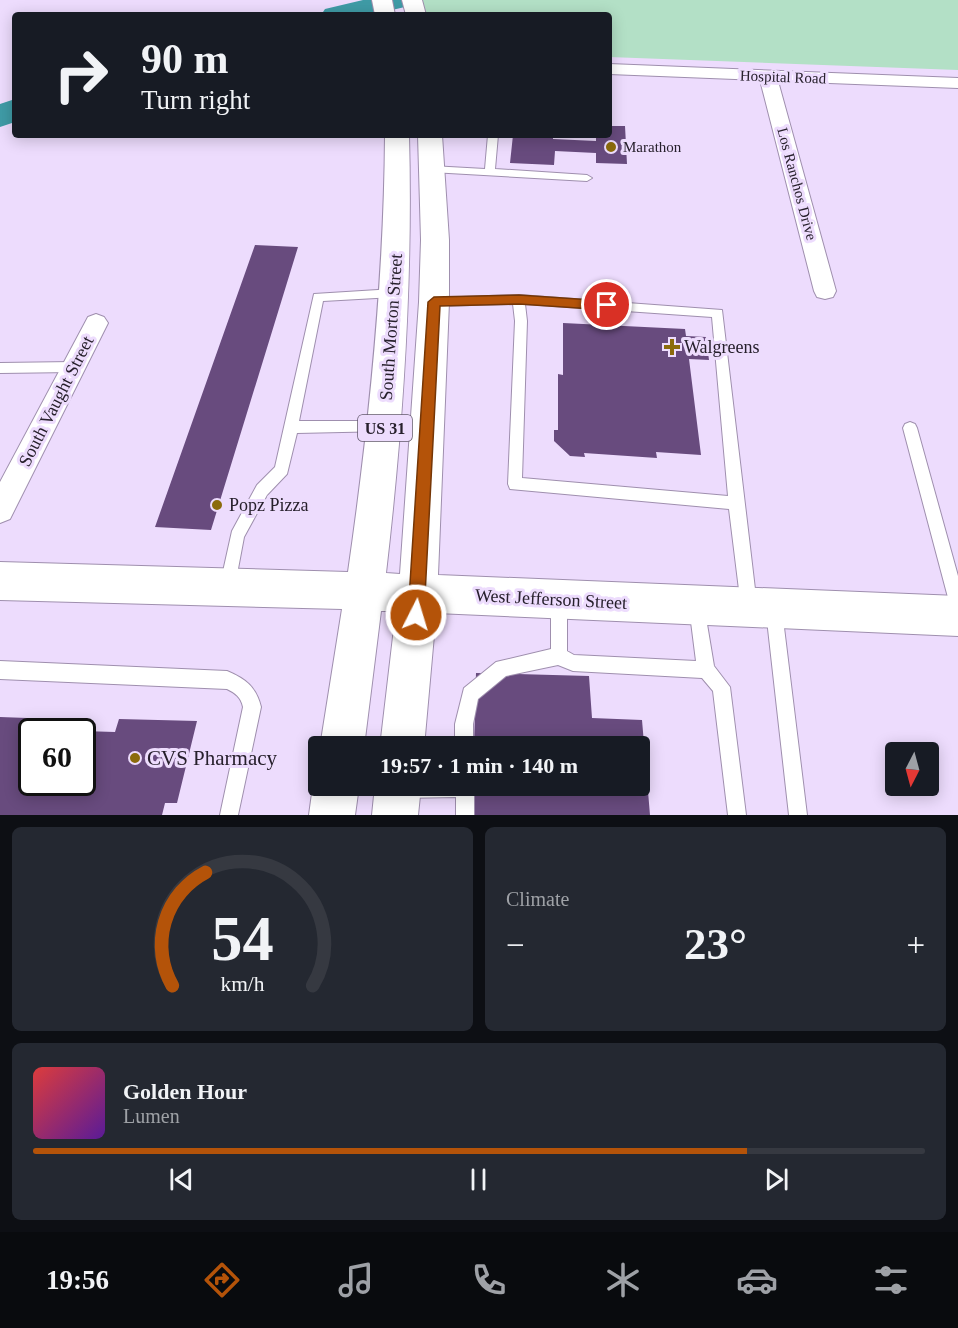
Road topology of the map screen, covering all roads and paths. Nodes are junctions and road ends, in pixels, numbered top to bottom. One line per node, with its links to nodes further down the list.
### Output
1 (612, 69): 2 (street, Hospital Road)
2 (768, 77): 3 (street, Hospital Road); 10 (street, Los Ranchos Drive)
3 (958, 83)
4 (397, 138): 11 (main road, South Morton Street / US 31)
5 (430, 138): 7 (main road, US 31)
6 (493, 138): 8 (lane)
7 (431, 169): 8 (lane); 13 (main road, US 31)
8 (490, 172): 9 (lane)
9 (587, 178)
10 (825, 291)
11 (394, 292): 17 (lane); 18 (main road, South Morton Street / US 31)
12 (519, 299): 13 (lane); 20 (lane); 20 (lane)
13 (434, 302): 25 (main road, US 31)
14 (96, 323): 16 (street, South Vaught Street)
15 (0, 368): 16 (lane)
16 (73, 368): 21 (street, South Vaught Street)
17 (291, 427): 18 (lane); 23 (lane)
18 (385, 427): 24 (main road, South Morton Street / US 31)
19 (910, 428): 27 (lane)
20 (736, 503): 29 (lane)
21 (0, 510)
22 (0, 581): 23 (main road, West Jefferson Street)
23 (227, 586): 24 (main road, West Jefferson Street)
24 (364, 591): 25 (main road, West Jefferson Street); 34 (main road, US 31)
25 (418, 593): 26 (main road, West Jefferson Street); 35 (main road, US 31)
26 (559, 600): 28 (main road, West Jefferson Street); 31 (lane)
27 (958, 605)
28 (697, 606): 29 (main road, West Jefferson Street); 33 (lane)
29 (762, 609): 30 (main road, West Jefferson Street); 43 (lane)
30 (958, 616)
31 (559, 656): 33 (lane); 36 (lane)
32 (0, 670): 39 (lane)
33 (706, 670): 42 (lane)
34 (344, 736)
35 (403, 736)
36 (464, 736)
37 (335, 796): 40 (main road)
38 (465, 796): 41 (lane)
39 (229, 815)
40 (332, 815)
41 (465, 815)
42 (737, 815)
43 (798, 815)

